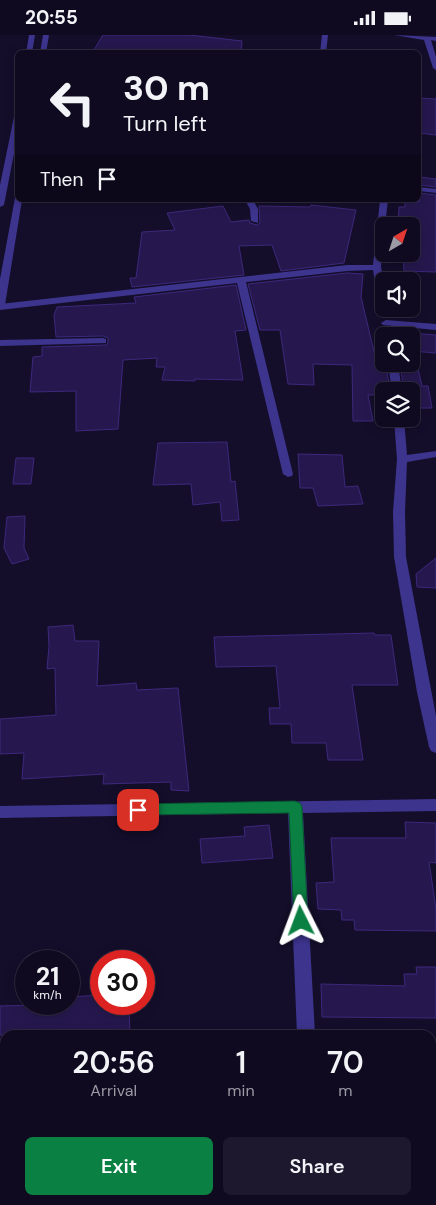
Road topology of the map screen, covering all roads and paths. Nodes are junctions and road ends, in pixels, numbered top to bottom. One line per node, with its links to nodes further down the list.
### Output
1 (32, 35): 7 (street)
2 (46, 35): 8 (street)
3 (325, 35): 9 (street)
4 (397, 35): 5 (street)
5 (427, 38): 6 (street); 10 (street)
6 (436, 39)
7 (30, 50)
8 (44, 50)
9 (323, 50)
10 (436, 68)
11 (15, 128): 17 (street)
12 (421, 189): 13 (street)
13 (436, 191)
14 (18, 202): 22 (street)
15 (250, 202): 18 (street)
16 (384, 202): 19 (street)
17 (0, 205)
18 (255, 221)
19 (377, 267): 20 (street); 21 (street)
20 (378, 272)
21 (241, 280): 22 (street); 32 (street)
22 (0, 306)
23 (385, 317): 24 (street)
24 (386, 323): 25 (street); 26 (street)
25 (387, 327)
26 (436, 327)
27 (103, 341): 28 (street)
28 (0, 343)
29 (400, 427): 31 (street)
30 (436, 454): 31 (street)
31 (402, 459): 33 (street)
32 (288, 474)
33 (436, 747)
34 (436, 805): 35 (street)
35 (295, 807): 36 (street); 37 (street)
36 (0, 812)
37 (306, 1030)

